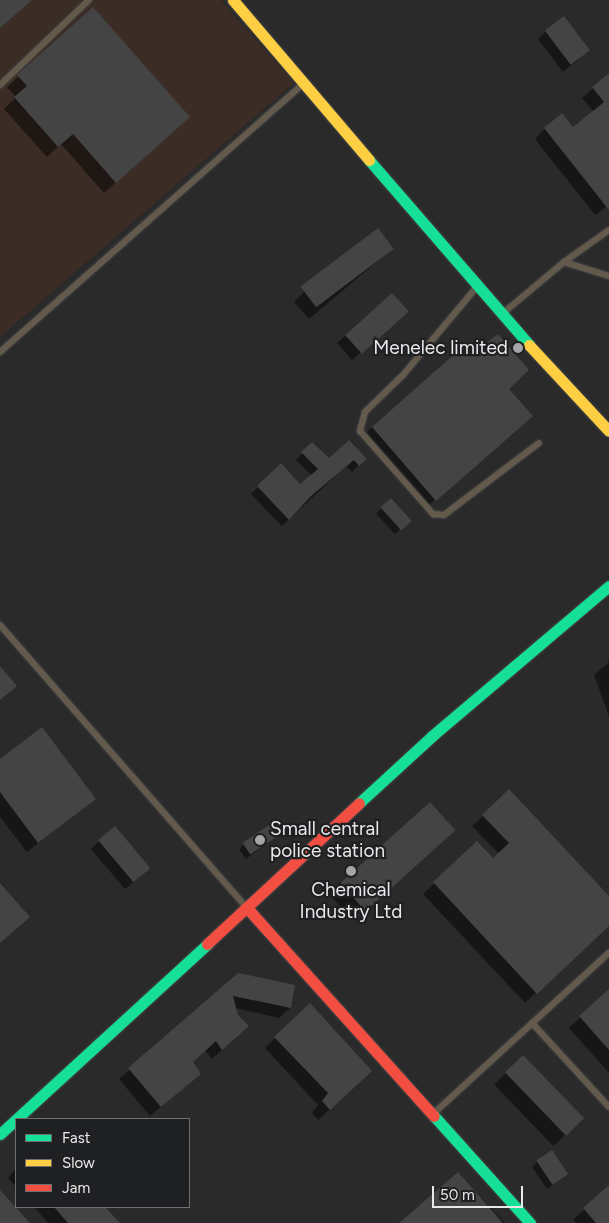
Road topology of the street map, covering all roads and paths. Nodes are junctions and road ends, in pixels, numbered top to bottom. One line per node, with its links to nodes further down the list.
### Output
1 (89, 0): 3 (lane)
2 (233, 0): 4 (street)
3 (0, 85)
4 (303, 85): 8 (street); 10 (lane)
5 (609, 230): 6 (lane)
6 (564, 262): 7 (lane); 9 (lane)
7 (609, 276)
8 (476, 287): 9 (street); 12 (lane)
9 (502, 314): 11 (street)
10 (0, 352)
11 (609, 431)
12 (539, 443)
13 (609, 586): 15 (street)
14 (0, 625): 15 (lane)
15 (248, 909): 19 (street); 20 (street)
16 (609, 953): 17 (lane)
17 (532, 1023): 18 (lane); 19 (lane)
18 (609, 1107)
19 (432, 1114): 23 (street)
20 (17, 1118)
21 (15, 1120): 22 (street)
22 (0, 1134)
23 (530, 1223)

